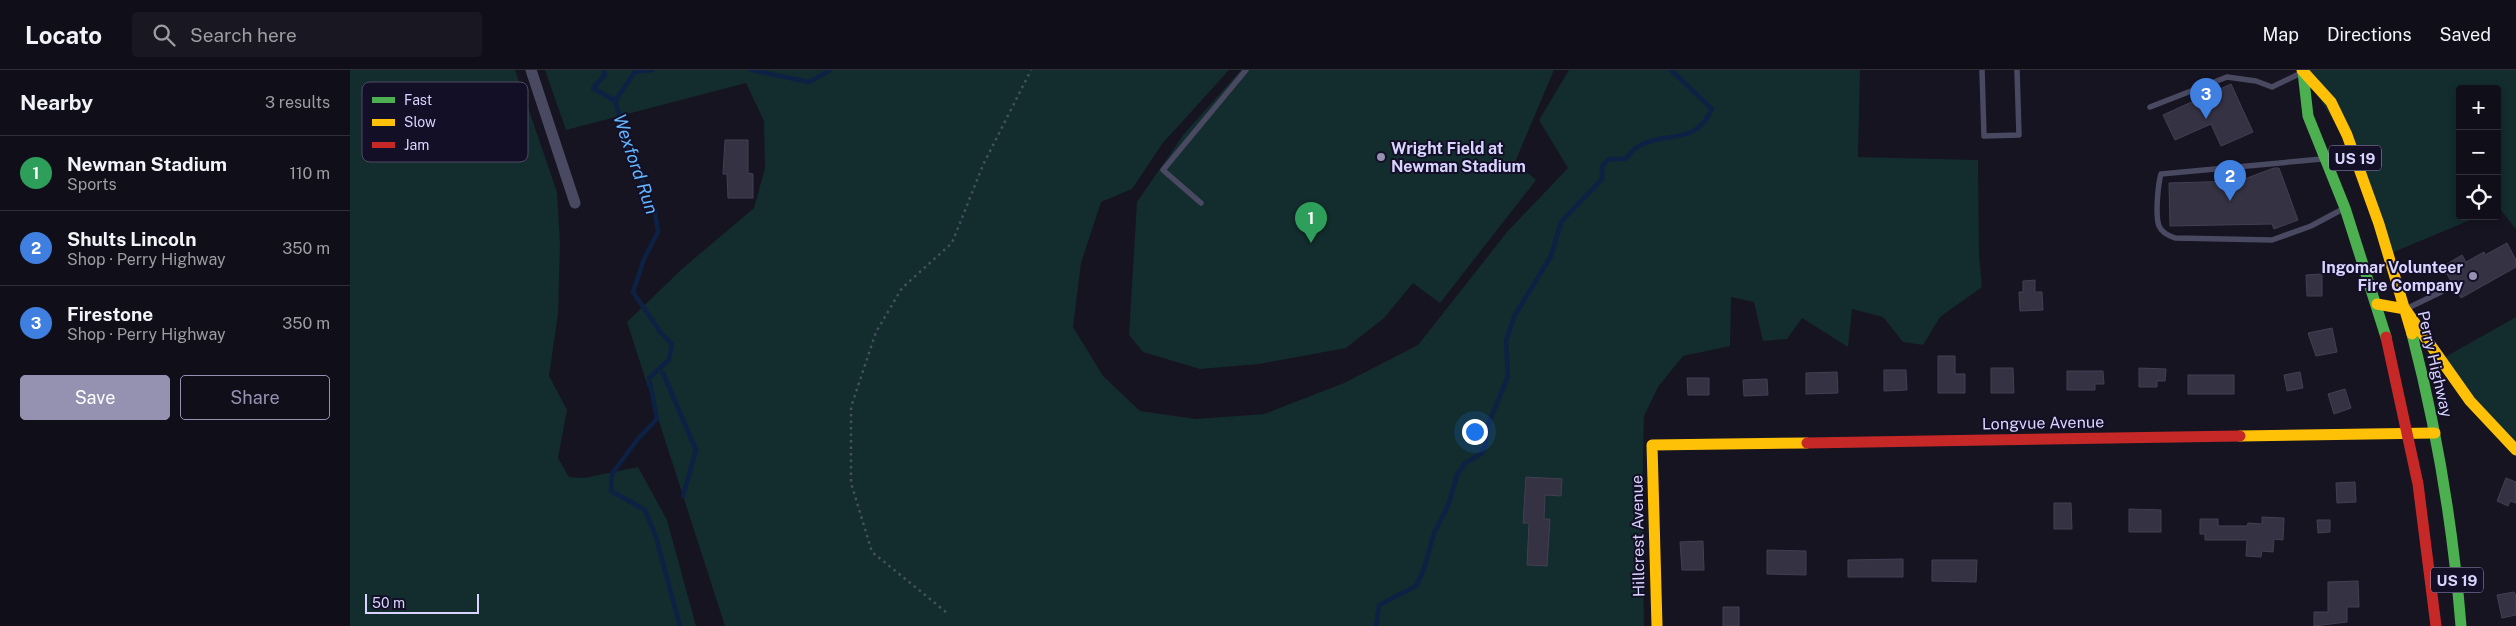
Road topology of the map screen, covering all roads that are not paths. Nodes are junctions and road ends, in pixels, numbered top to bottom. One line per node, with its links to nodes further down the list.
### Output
1 (531, 70): 8 (street)
2 (1246, 70): 9 (lane)
3 (1982, 70): 4 (lane)
4 (2017, 70)
5 (2303, 71): 6 (lane); 7 (main road, US 19); 13 (main road, Perry Highway / US 19)
6 (2150, 107)
7 (2327, 158): 10 (main road, US 19); 10 (lane)
8 (575, 203)
9 (1201, 203)
10 (2345, 208): 12 (main road, US 19)
11 (2441, 292): 13 (lane)
12 (2377, 304): 13 (main road); 14 (main road, US 19)
13 (2406, 309): 15 (main road, Perry Highway / US 19); 17 (main road)
14 (2408, 433): 15 (main road, Longvue Avenue); 16 (main road, Longvue Avenue); 19 (main road, US 19)
15 (2435, 433): 20 (main road, Perry Highway / US 19)
16 (1652, 445): 18 (main road, Hillcrest Avenue)
17 (2516, 450)
18 (1656, 626)
19 (2436, 626)
20 (2461, 626)

